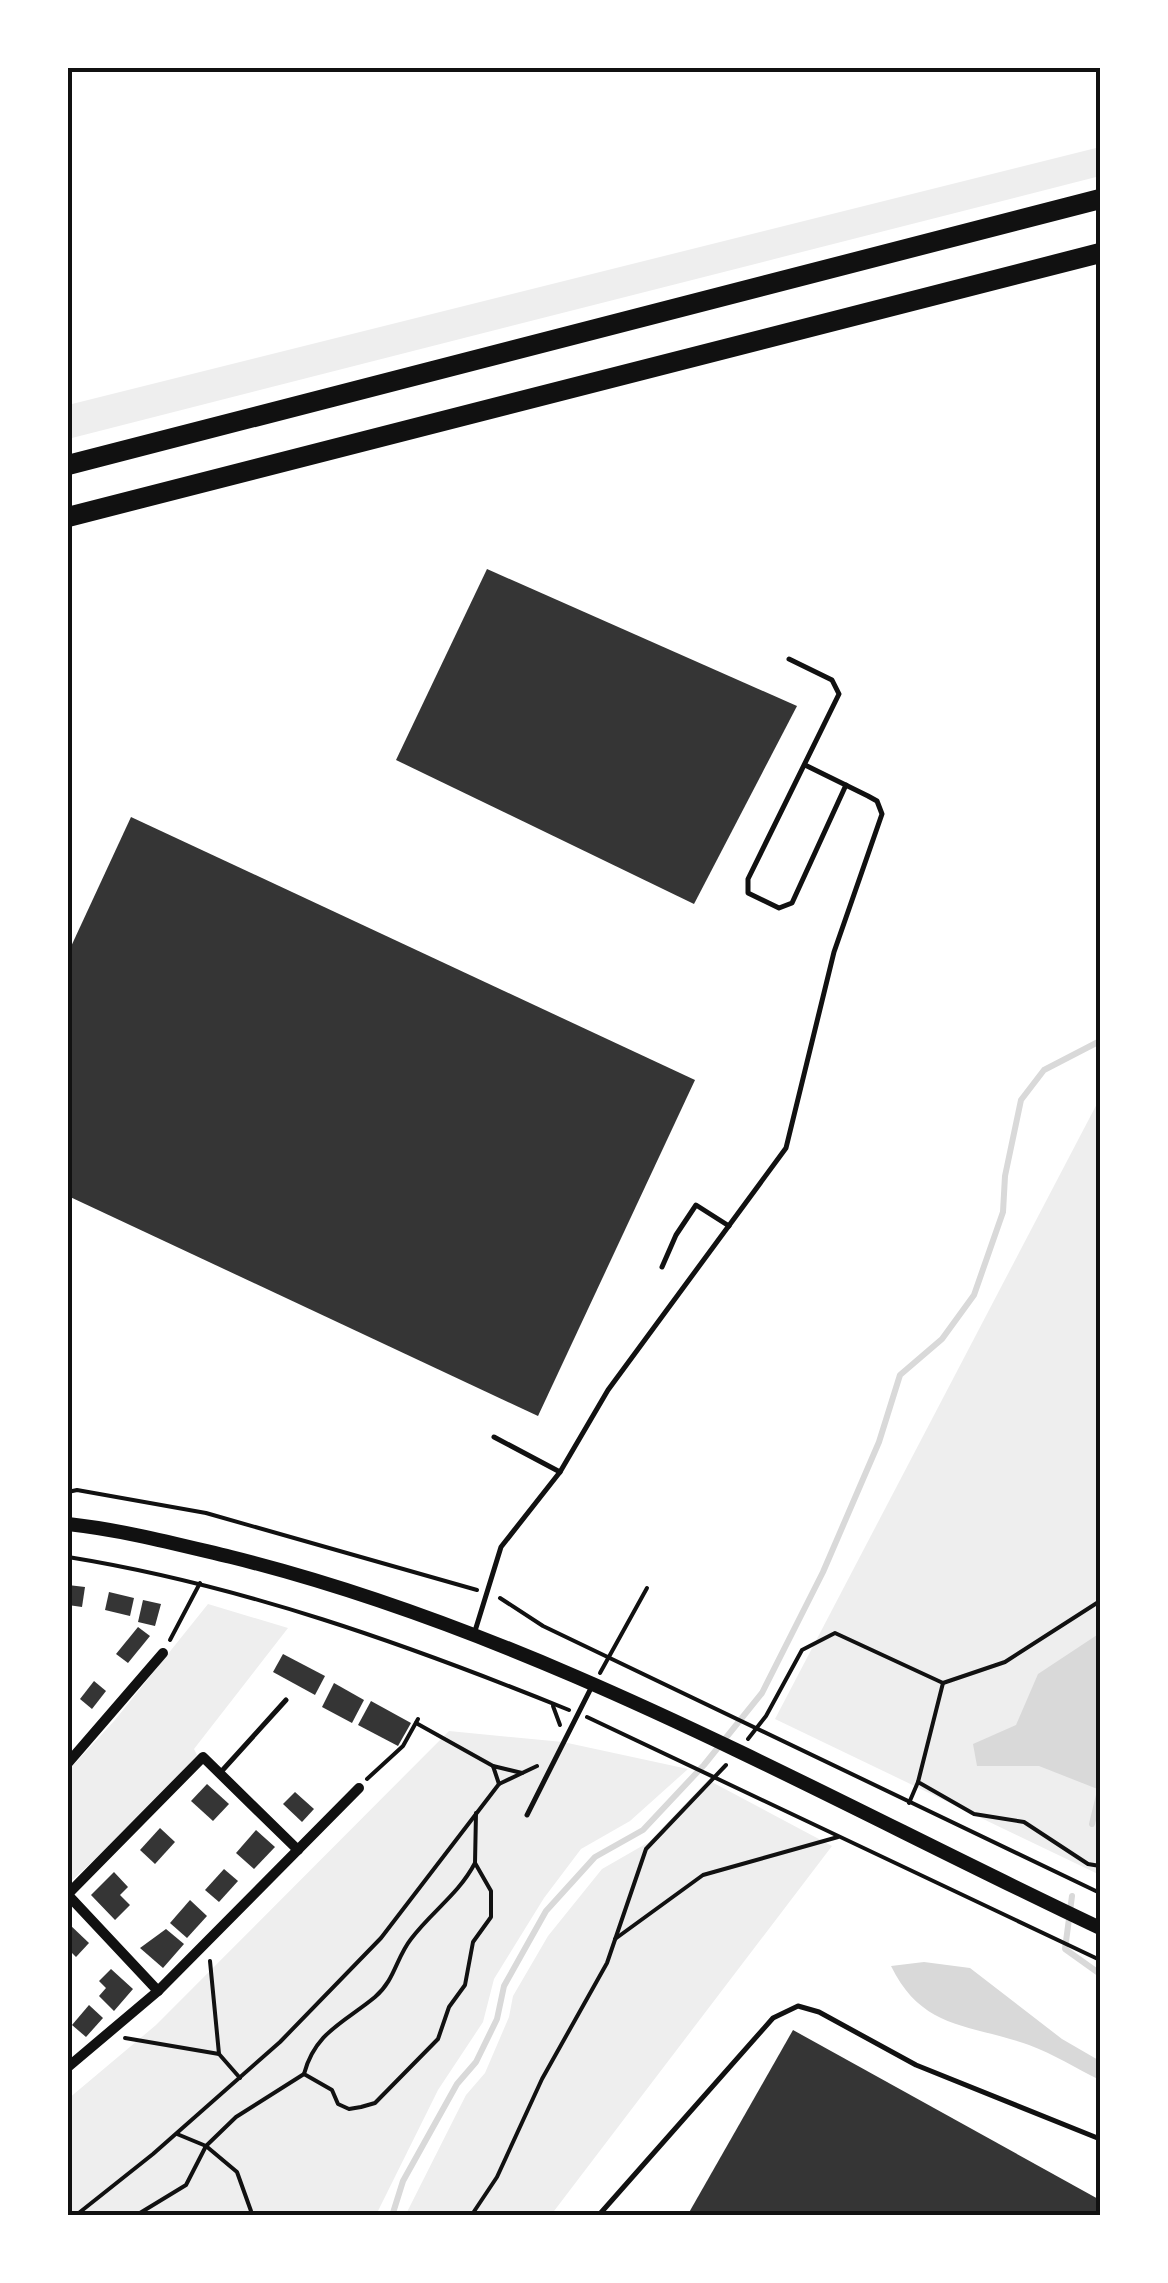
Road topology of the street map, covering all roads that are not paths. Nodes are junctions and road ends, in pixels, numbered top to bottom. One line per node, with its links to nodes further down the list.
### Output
1 (1100, 199): 3 (highway)
2 (1100, 253): 4 (highway)
3 (68, 465)
4 (68, 517)
5 (789, 659): 6 (lane)
6 (804, 765): 7 (lane); 7 (lane)
7 (846, 784): 8 (lane)
8 (729, 1226): 9 (lane); 11 (lane)
9 (662, 1268)
10 (494, 1437): 11 (lane)
11 (560, 1472): 13 (lane)
12 (68, 1524): 13 (street)
13 (474, 1634): 15 (street)
14 (164, 1654): 17 (street)
15 (592, 1686): 20 (lane); 23 (street)
16 (286, 1700): 18 (lane)
17 (68, 1763)
18 (220, 1773): 21 (street); 22 (street)
19 (359, 1788): 21 (street)
20 (527, 1815)
21 (298, 1850): 24 (street)
22 (68, 1894): 24 (street)
23 (1100, 1928)
24 (158, 1990): 25 (street)
25 (68, 2068)
26 (1100, 2139): 27 (lane)
27 (598, 2216)

